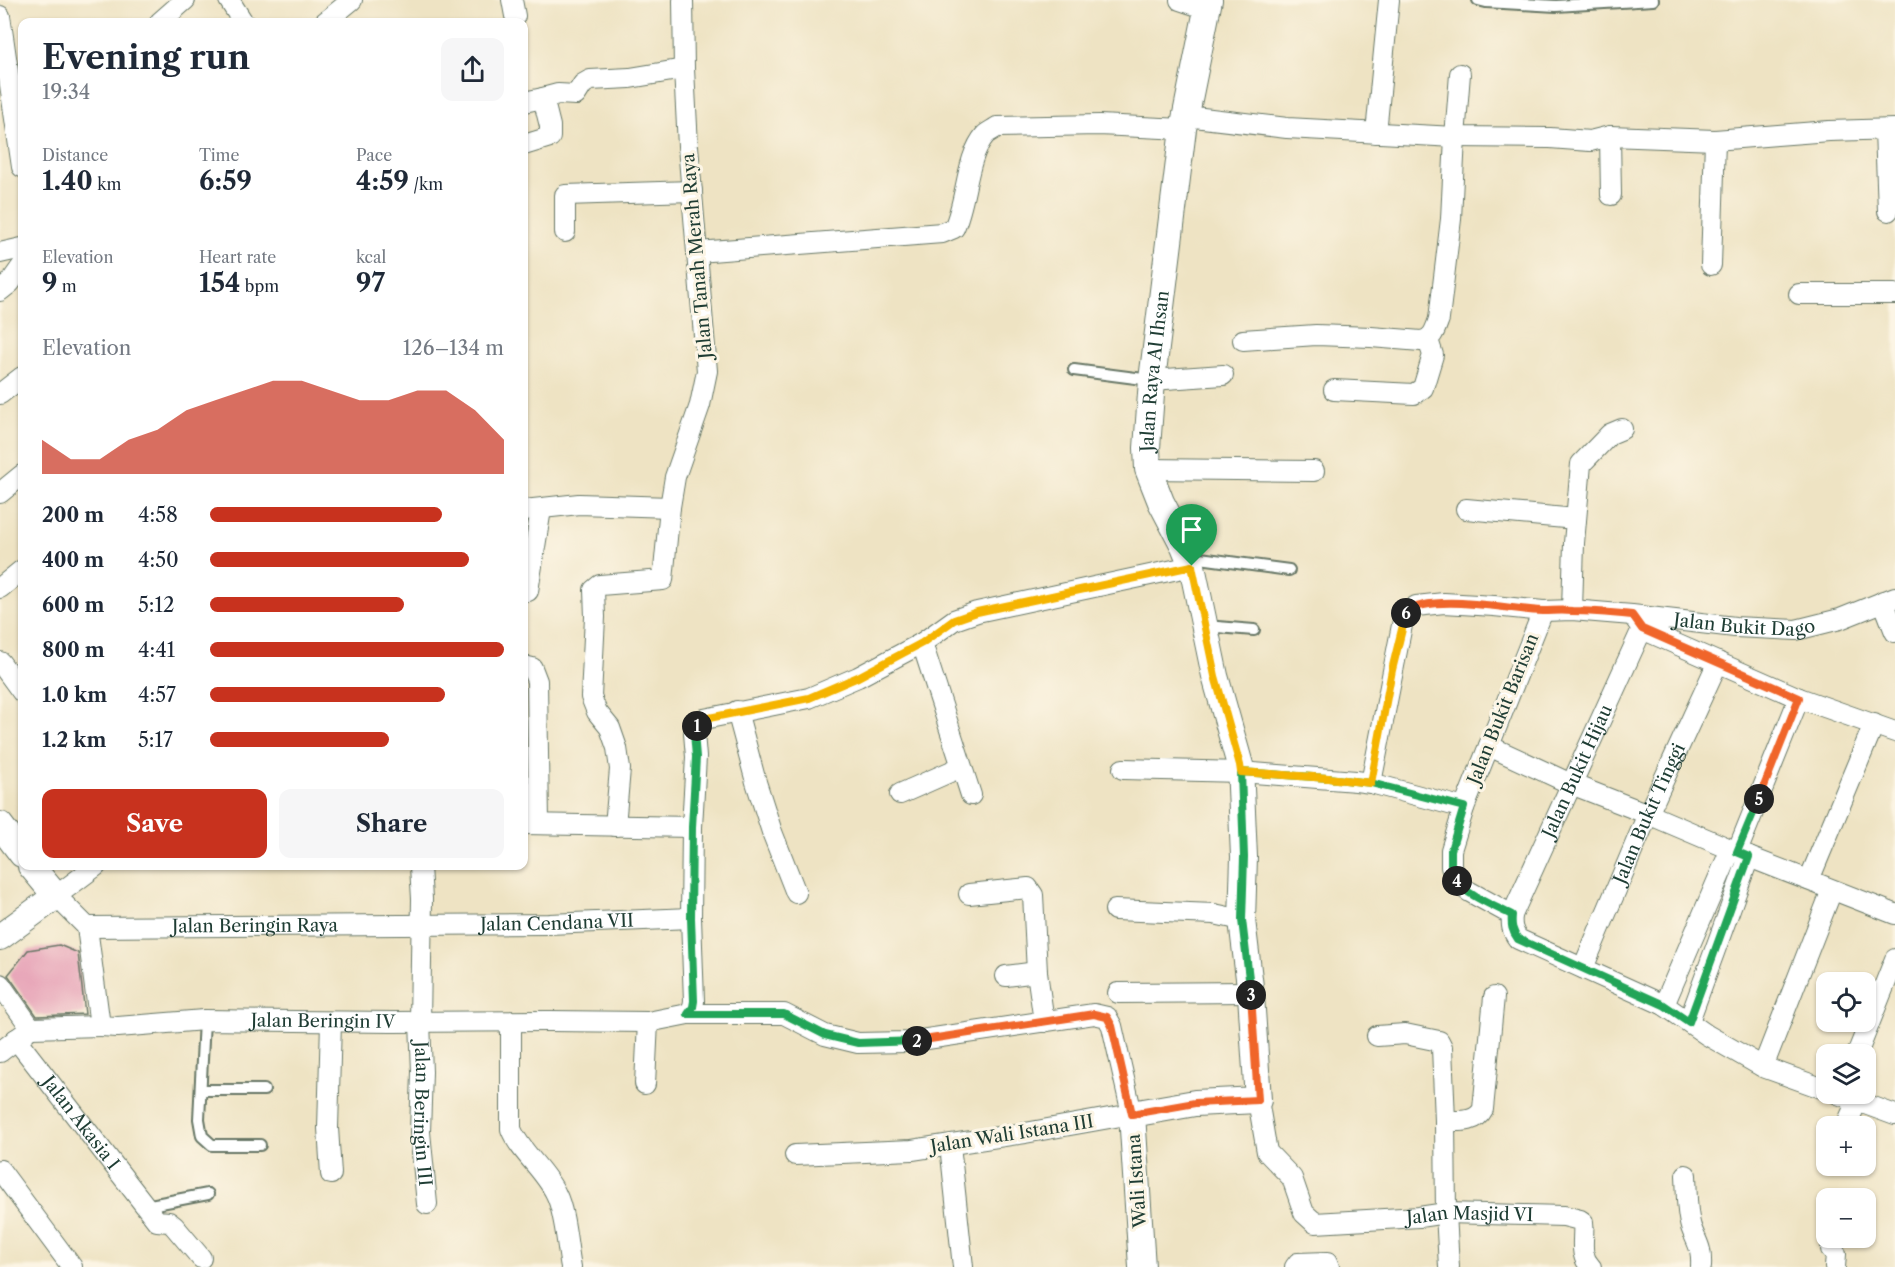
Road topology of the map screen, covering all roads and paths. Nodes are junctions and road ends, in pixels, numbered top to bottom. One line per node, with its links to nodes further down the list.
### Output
1 (185, 0): 12 (street)
2 (229, 0): 13 (street)
3 (352, 0): 10 (street)
4 (683, 0): 15 (street, Jalan Tanah Merah Raya)
5 (1180, 0): 9 (street)
6 (1389, 0): 21 (street)
7 (1478, 0): 8 (lane)
8 (1653, 0)
9 (1208, 4): 18 (street, Jalan Raya Al Ihsan)
10 (329, 12)
11 (0, 16): 14 (street)
12 (165, 18)
13 (240, 18)
14 (9, 52): 20 (street)
15 (684, 69): 17 (street); 26 (street, Jalan Tanah Merah Raya)
16 (1460, 74): 23 (street)
17 (533, 100): 25 (street)
18 (1185, 123): 21 (street); 31 (street); 42 (street, Jalan Raya Al Ihsan)
19 (1890, 129): 24 (street); 28 (street)
20 (18, 132)
21 (1376, 133): 23 (street)
22 (1610, 136): 23 (street); 24 (street); 27 (street)
23 (1455, 137): 39 (street)
24 (1715, 140): 33 (street)
25 (528, 144)
26 (693, 190): 29 (street); 31 (street, Jalan Tanah Merah Raya)
27 (1611, 195)
28 (1888, 211)
29 (565, 232)
30 (18, 249): 32 (street)
31 (698, 252): 51 (street, Jalan Tanah Merah Raya)
32 (0, 253)
33 (1711, 264)
34 (18, 272): 35 (street)
35 (0, 291)
36 (1799, 294): 37 (street)
37 (1895, 294)
38 (1243, 340): 39 (street)
39 (1428, 340): 44 (street)
40 (1074, 370): 42 (lane)
41 (1223, 375): 42 (street)
42 (1152, 380): 47 (street, Jalan Raya Al Ihsan)
43 (18, 381): 45 (street)
44 (1334, 390)
45 (0, 394)
46 (1622, 429): 54 (street)
47 (1148, 469): 48 (street); 55 (street, Jalan Raya Al Ihsan)
48 (1314, 471)
49 (18, 478): 50 (street)
50 (0, 493)
51 (670, 507): 53 (street); 88 (street, Jalan Tanah Merah Raya)
52 (1466, 508): 54 (street)
53 (532, 509): 59 (street)
54 (1576, 519): 61 (street)
55 (1193, 559): 56 (lane); 64 (street, Jalan Raya Al Ihsan); 67 (street)
56 (1288, 570)
57 (18, 573): 58 (street)
58 (0, 588)
59 (528, 591)
60 (1889, 599): 63 (street, Jalan Bukit Dago); 66 (street)
61 (1572, 610): 62 (street, Jalan Bukit Dago); 63 (street, Jalan Bukit Dago)
62 (1543, 611): 76 (street, Jalan Bukit Barisan); 80 (street, Jalan Bukit Dago)
63 (1637, 622): 69 (street); 81 (street, Jalan Bukit Hijau)
64 (1205, 626): 65 (lane); 79 (street, Jalan Raya Al Ihsan)
65 (1254, 630)
66 (1895, 632)
67 (922, 643): 73 (street); 77 (street)
68 (0, 662): 71 (street)
69 (1718, 662): 72 (street); 85 (street, Jalan Bukit Tinggi)
70 (530, 670): 86 (street)
71 (18, 683)
72 (1799, 698): 74 (street); 91 (street)
73 (738, 711): 89 (street); 97 (street)
74 (1874, 724): 75 (street); 95 (street)
75 (1895, 732)
76 (1489, 746): 81 (street); 84 (street, Jalan Bukit Barisan)
77 (961, 767): 82 (street); 83 (street)
78 (1123, 769): 79 (street)
79 (1241, 769): 80 (street); 104 (street, Jalan Raya Al Ihsan)
80 (1371, 783): 84 (street)
81 (1571, 784): 85 (street); 102 (street, Jalan Bukit Hijau)
82 (900, 794)
83 (971, 795)
84 (1464, 807): 102 (street, Jalan Bukit Barisan)
85 (1648, 814): 91 (street); 109 (street, Jalan Bukit Tinggi)
86 (531, 824): 88 (street)
87 (0, 825): 90 (street)
88 (615, 826): 89 (street)
89 (692, 827): 103 (street)
90 (18, 849)
91 (1739, 853): 95 (street); 116 (street); 124 (street)
92 (35, 870): 99 (street)
93 (91, 870): 99 (street)
94 (420, 870): 105 (street, Jalan Beringin III)
95 (1809, 880): 96 (street)
96 (1833, 890): 101 (street); 130 (street)
97 (796, 893)
98 (969, 894): 110 (street)
99 (56, 897): 106 (street); 107 (street)
100 (1116, 910): 104 (street)
101 (1895, 914)
102 (1512, 915): 109 (street)
103 (691, 918): 105 (street, Jalan Cendana VII); 117 (street)
104 (1242, 920): 113 (street, Jalan Raya Al Ihsan)
105 (422, 924): 106 (street, Jalan Beringin Raya); 120 (street, Jalan Beringin III)
106 (87, 927): 125 (street)
107 (0, 937)
108 (1895, 959): 128 (street)
109 (1583, 968): 116 (street)
110 (1037, 972): 111 (street); 123 (street)
111 (1006, 976)
112 (0, 984): 126 (street, Jalan Akasia I)
113 (1251, 992): 114 (street); 135 (street, Jalan Raya Al Ihsan)
114 (1118, 993)
115 (1494, 997): 139 (street)
116 (1664, 1005): 124 (street)
117 (688, 1014): 122 (street, Jalan Beringin IV); 123 (street)
118 (204, 1020): 119 (street, Jalan Beringin IV); 125 (street, Jalan Beringin IV); 133 (lane)
119 (331, 1022): 120 (street, Jalan Beringin IV); 144 (street)
120 (420, 1022): 121 (street, Jalan Beringin IV); 147 (street, Jalan Beringin III)
121 (511, 1022): 122 (street, Jalan Beringin IV); 153 (street)
122 (648, 1022): 131 (street)
123 (1044, 1022): 137 (street)
124 (1689, 1022): 130 (street)
125 (100, 1026): 126 (street, Jalan Beringin IV)
126 (23, 1034): 129 (street); 148 (street, Jalan Akasia I)
127 (1377, 1036): 139 (street)
128 (1861, 1044)
129 (0, 1052)
130 (1762, 1067): 132 (street)
131 (645, 1084)
132 (1816, 1085)
133 (201, 1090): 134 (lane); 140 (lane)
134 (264, 1090)
135 (1258, 1100): 137 (street, Wali Istana); 150 (street, Jalan Raya Al Ihsan)
136 (1867, 1104): 138 (street)
137 (1132, 1114): 141 (street, Jalan Wali Istana III); 155 (street, Wali Istana)
138 (1895, 1115)
139 (1445, 1121): 149 (street)
140 (260, 1145)
141 (950, 1145): 142 (street, Jalan Wali Istana III); 154 (street)
142 (795, 1155)
143 (0, 1170): 152 (street)
144 (331, 1174)
145 (1686, 1175): 160 (street)
146 (208, 1194): 148 (lane)
147 (426, 1204)
148 (145, 1206): 151 (street, Jalan Akasia I)
149 (1446, 1213): 150 (street, Jalan Masjid VI); 158 (street); 159 (street, Jalan Masjid VI)
150 (1309, 1218)
151 (201, 1258)
152 (72, 1267)
153 (570, 1267)
154 (963, 1267)
155 (1142, 1267)
156 (1295, 1267): 157 (street)
157 (1329, 1267)
158 (1449, 1267)
159 (1591, 1267)
160 (1701, 1267)

